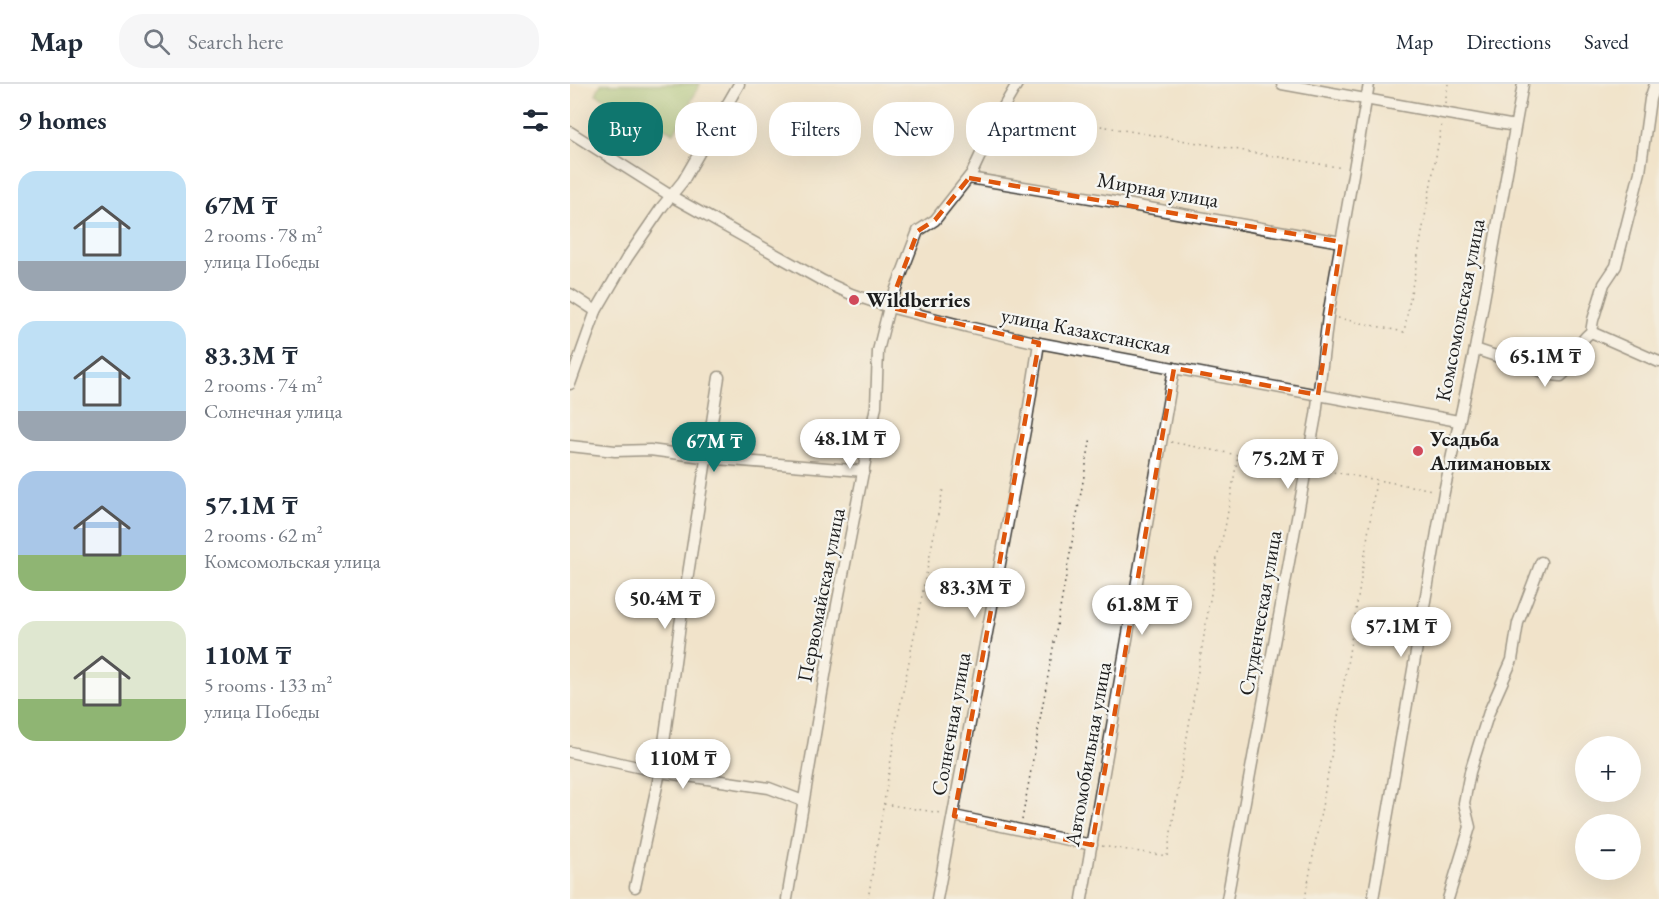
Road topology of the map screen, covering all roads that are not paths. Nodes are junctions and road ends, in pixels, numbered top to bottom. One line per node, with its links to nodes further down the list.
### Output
1 (739, 84): 11 (street)
2 (1017, 84): 10 (street, Первомайская улица)
3 (1282, 84): 7 (street)
4 (1369, 84): 7 (street, Студенческая улица)
5 (1523, 84): 8 (street, Комсомольская улица)
6 (1655, 84): 16 (street)
7 (1366, 99): 8 (street); 12 (street, Студенческая улица)
8 (1515, 126): 18 (street, Комсомольская улица)
9 (570, 132): 11 (street, улица Казахстанская)
10 (969, 178): 12 (street, Мирная улица); 14 (street, Первомайская улица)
11 (671, 196): 14 (street, улица Казахстанская); 15 (street)
12 (1341, 242): 23 (street, Студенческая улица)
13 (570, 294): 15 (street)
14 (890, 307): 17 (street, улица Казахстанская); 27 (street, Первомайская улица)
15 (597, 311): 22 (street)
16 (1591, 333): 18 (street); 19 (street)
17 (1040, 343): 20 (street, улица Казахстанская); 32 (street, Солнечная улица)
18 (1474, 349): 24 (street, Комсомольская улица)
19 (1659, 362)
20 (1174, 368): 23 (street, улица Казахстанская); 33 (street, Автомобильная улица)
21 (719, 377): 26 (street)
22 (570, 384)
23 (1318, 395): 24 (street, улица Казахстанская); 38 (street, Студенческая улица)
24 (1458, 422): 39 (street, Комсомольская улица)
25 (570, 446): 26 (street)
26 (708, 458): 27 (street); 30 (street)
27 (864, 471): 31 (street, Первомайская улица)
28 (1541, 562): 40 (street)
29 (570, 752): 30 (street)
30 (660, 772): 31 (street); 34 (street)
31 (803, 801): 35 (street, Первомайская улица)
32 (954, 816): 33 (street); 36 (street, Солнечная улица)
33 (1092, 845): 37 (street, Автомобильная улица)
34 (635, 887)
35 (788, 899)
36 (937, 899)
37 (1082, 899)
38 (1227, 899)
39 (1373, 899)
40 (1448, 899)

